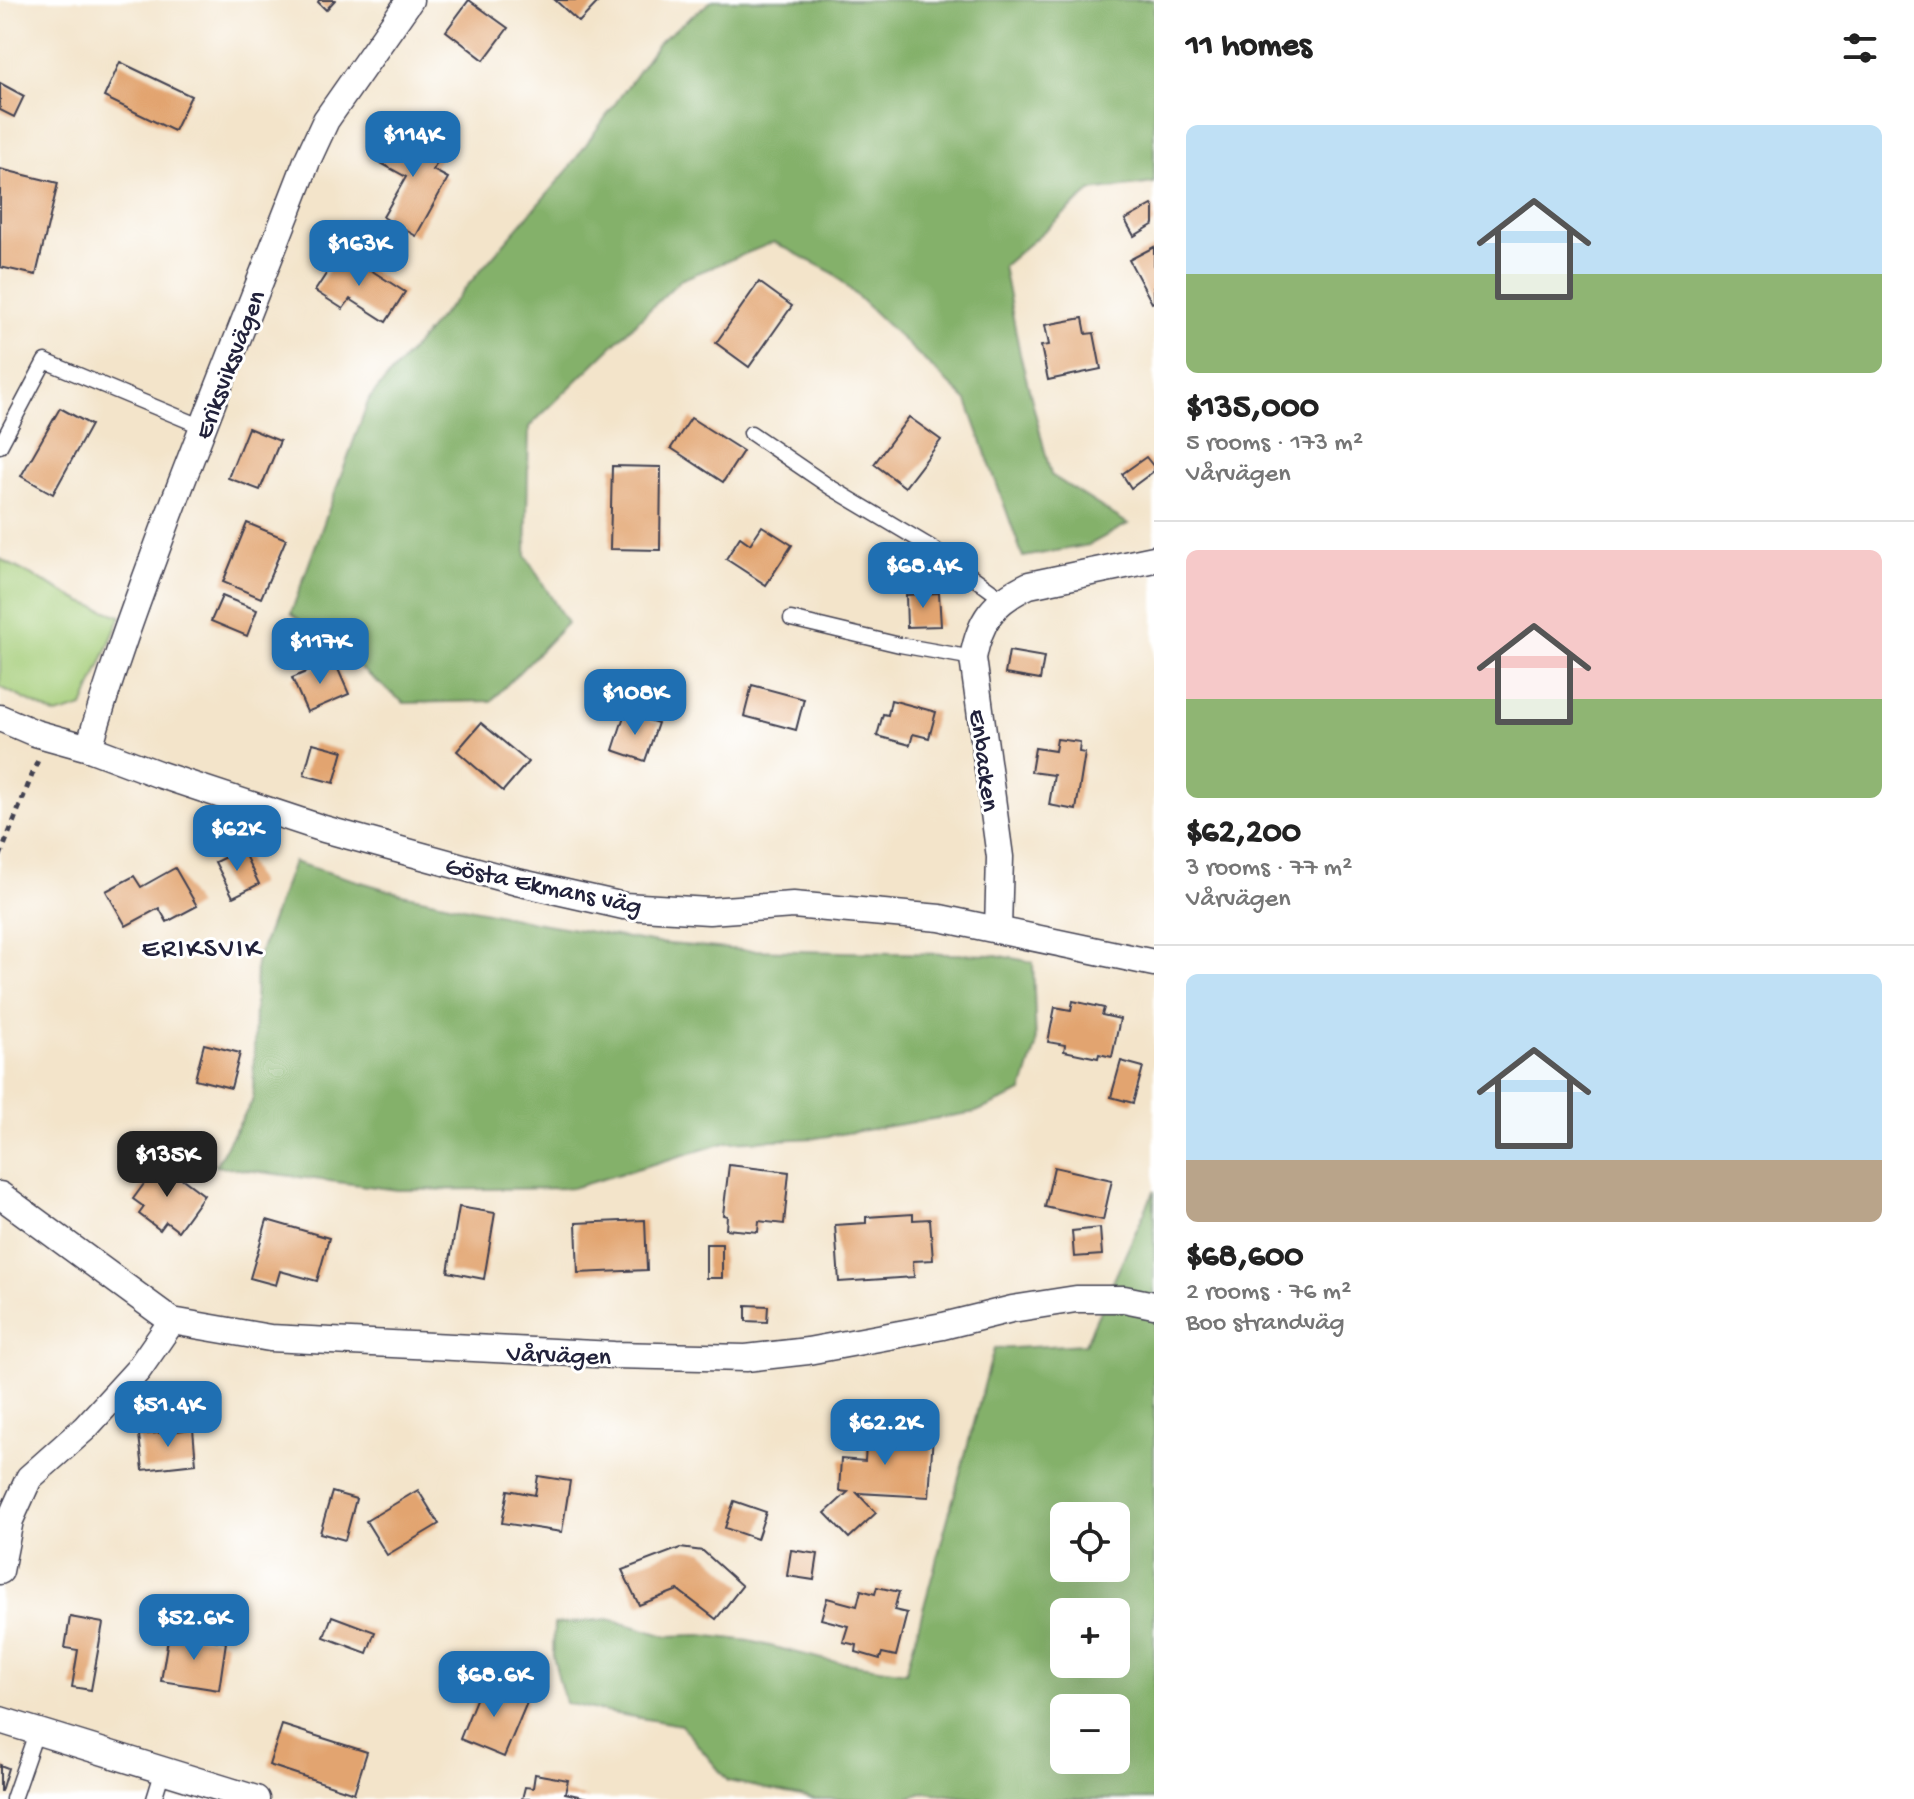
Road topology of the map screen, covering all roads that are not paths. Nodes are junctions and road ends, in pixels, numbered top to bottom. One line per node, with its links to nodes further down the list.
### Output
1 (399, 4): 2 (street, Eriksviksvägen)
2 (203, 427): 4 (lane); 10 (street, Eriksviksvägen)
3 (751, 433): 6 (lane)
4 (0, 446)
5 (1154, 559): 6 (street, Enbacken)
6 (1003, 599): 8 (street, Enbacken)
7 (791, 619): 8 (lane)
8 (973, 658): 11 (street, Enbacken)
9 (0, 718): 10 (street, Gösta Ekmans väg)
10 (89, 748): 11 (street, Gösta Ekmans väg)
11 (998, 929): 12 (street, Gösta Ekmans väg)
12 (1154, 963)
13 (0, 1195): 15 (street, Vårvägen)
14 (1154, 1305): 15 (street, Vårvägen)
15 (172, 1321): 16 (street)
16 (0, 1571)
17 (0, 1720): 18 (street)
18 (37, 1730): 19 (street); 20 (lane)
19 (163, 1770): 21 (lane); 22 (street)
20 (13, 1799)
21 (154, 1799)
22 (256, 1799)

